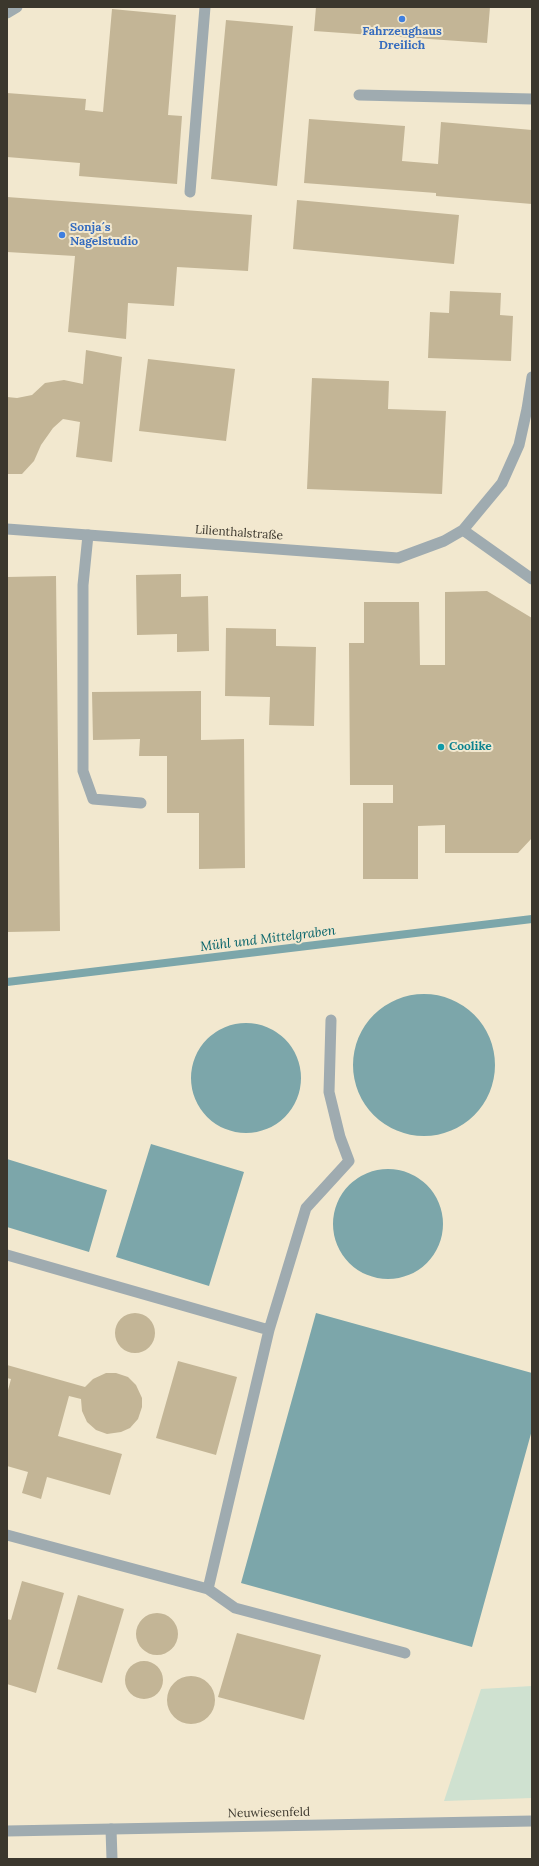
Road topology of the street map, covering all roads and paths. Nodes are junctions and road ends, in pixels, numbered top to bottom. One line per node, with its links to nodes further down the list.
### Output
1 (17, 7): 3 (street)
2 (205, 7): 6 (street)
3 (7, 13)
4 (359, 95): 5 (street)
5 (532, 100)
6 (190, 192)
7 (532, 378): 9 (street, Lilienthalstraße)
8 (7, 529): 10 (street, Lilienthalstraße)
9 (463, 530): 10 (street, Lilienthalstraße); 11 (street)
10 (88, 535): 12 (street)
11 (532, 578)
12 (141, 803)
13 (332, 1020): 15 (street)
14 (7, 1255): 15 (street)
15 (269, 1330): 17 (street)
16 (7, 1535): 17 (street)
17 (208, 1589): 18 (street)
18 (405, 1653)
19 (532, 1821): 20 (street, Neuwiesenfeld)
20 (111, 1829): 21 (street, Neuwiesenfeld); 22 (street)
21 (7, 1831)
22 (112, 1859)

